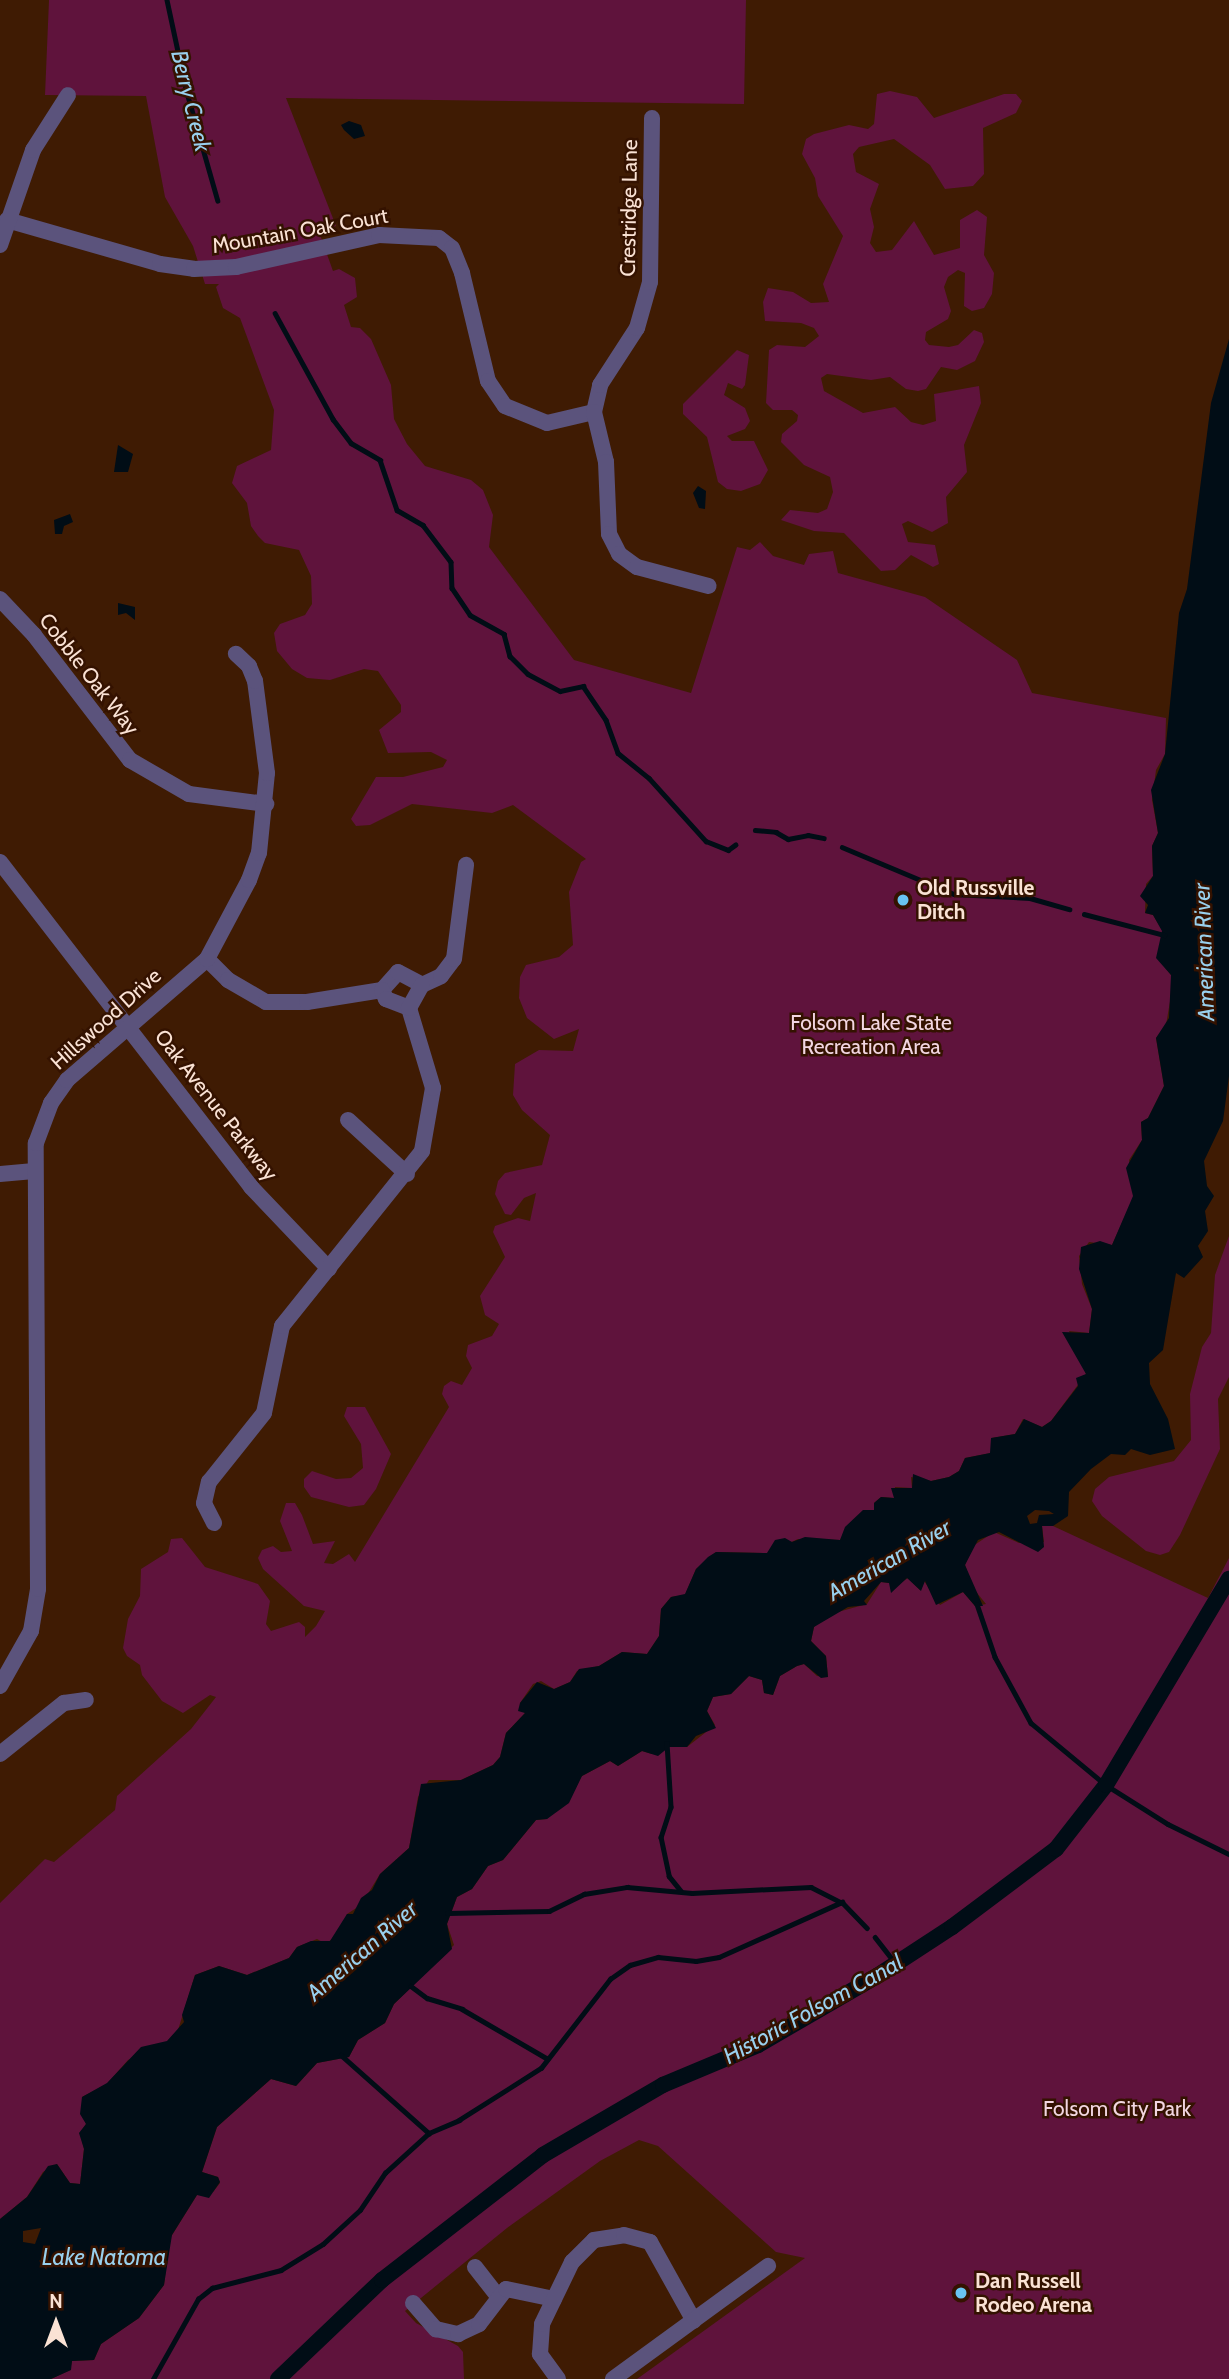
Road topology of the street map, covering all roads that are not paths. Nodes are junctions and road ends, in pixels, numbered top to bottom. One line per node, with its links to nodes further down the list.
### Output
1 (68, 95): 3 (street)
2 (652, 118): 5 (street, Crestridge Lane)
3 (8, 220): 4 (street); 5 (street, Mountain Oak Court)
4 (0, 245)
5 (594, 412): 6 (street)
6 (709, 586)
7 (0, 599): 9 (street, Cobble Oak Way)
8 (236, 654): 9 (street, Hillswood Drive)
9 (266, 804): 12 (street, Hillswood Drive)
10 (0, 862): 16 (street, Oak Avenue Parkway)
11 (466, 865): 13 (street)
12 (207, 960): 14 (street); 16 (street, Hillswood Drive)
13 (422, 985): 14 (street); 15 (street)
14 (382, 990): 15 (street)
15 (409, 1008): 20 (street)
16 (127, 1025): 18 (street, Hillswood Drive); 21 (street, Oak Avenue Parkway)
17 (348, 1120): 20 (street)
18 (34, 1171): 19 (street); 23 (street, Hillswood Drive)
19 (0, 1174)
20 (407, 1174): 21 (street)
21 (329, 1269): 22 (street)
22 (214, 1523)
23 (0, 1686)
24 (86, 1700): 25 (street)
25 (0, 1754)
26 (768, 2266): 31 (street)
27 (475, 2267): 28 (street)
28 (498, 2295): 29 (street); 30 (street)
29 (554, 2299): 31 (street); 32 (street)
30 (413, 2303)
31 (694, 2321): 33 (street)
32 (558, 2379)
33 (613, 2379)

